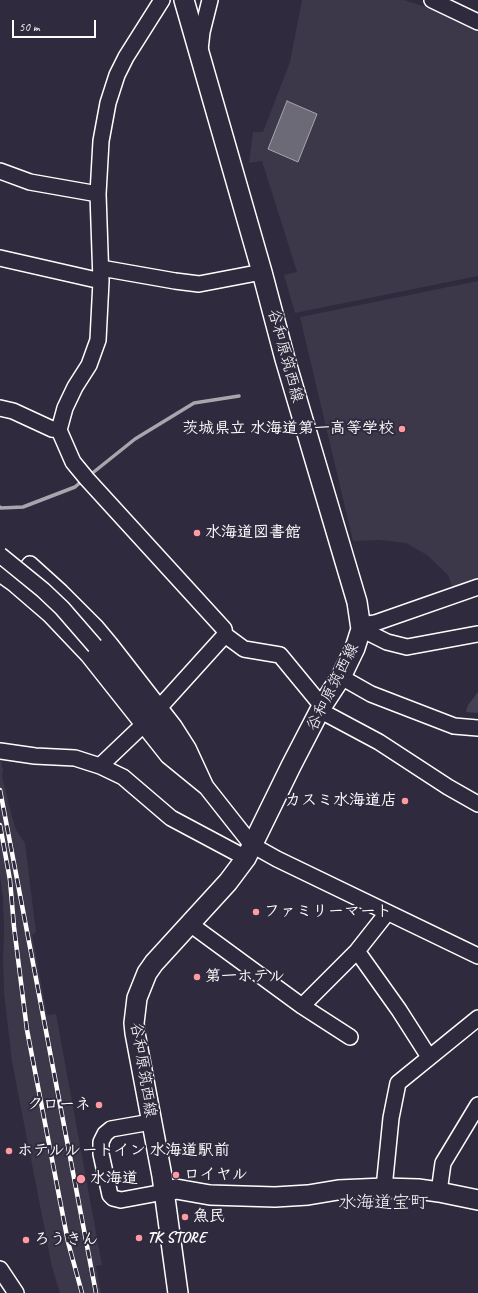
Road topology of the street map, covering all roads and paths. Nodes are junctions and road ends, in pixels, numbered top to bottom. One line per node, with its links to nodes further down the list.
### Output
1 (162, 0): 8 (street)
2 (184, 0): 6 (main road, 谷和原筑西線)
3 (210, 0): 6 (street)
4 (432, 0): 5 (street)
5 (478, 22)
6 (199, 56): 10 (main road, 谷和原筑西線)
7 (0, 171): 8 (street)
8 (98, 194): 11 (street)
9 (0, 258): 11 (street)
10 (262, 272): 11 (street); 18 (main road, 谷和原筑西線)
11 (101, 275): 13 (street)
12 (0, 408): 13 (street)
13 (59, 430): 20 (street)
14 (0, 555): 28 (street, bridge)
15 (0, 574): 16 (street)
16 (14, 584): 22 (street); 24 (street)
17 (478, 587): 18 (street)
18 (361, 627): 19 (street); 21 (main road, 谷和原筑西線)
19 (476, 634)
20 (225, 635): 22 (street); 23 (street)
21 (341, 677): 23 (main road, 谷和原筑西線); 25 (street)
22 (159, 708): 28 (street)
23 (322, 708): 29 (street); 30 (main road, 谷和原筑西線)
24 (143, 725): 27 (street); 28 (street)
25 (478, 728)
26 (0, 750): 27 (street)
27 (100, 766): 30 (street)
28 (206, 787): 30 (street)
29 (478, 804)
30 (249, 852): 31 (street); 32 (main road, 谷和原筑西線)
31 (387, 913): 33 (street); 34 (street)
32 (190, 924): 35 (street); 40 (main road, 谷和原筑西線)
33 (357, 951): 35 (street); 38 (street)
34 (478, 956)
35 (302, 1006): 37 (street)
36 (478, 1018): 38 (street)
37 (350, 1037)
38 (429, 1057): 41 (street)
39 (478, 1105): 43 (street)
40 (151, 1122): 42 (main road, 谷和原筑西線); 42 (street)
41 (384, 1188): 42 (main road); 43 (main road)
42 (164, 1192): 47 (main road, 谷和原筑西線)
43 (439, 1192): 44 (main road)
44 (478, 1200)
45 (0, 1269): 46 (street)
46 (16, 1293)
47 (178, 1293)

